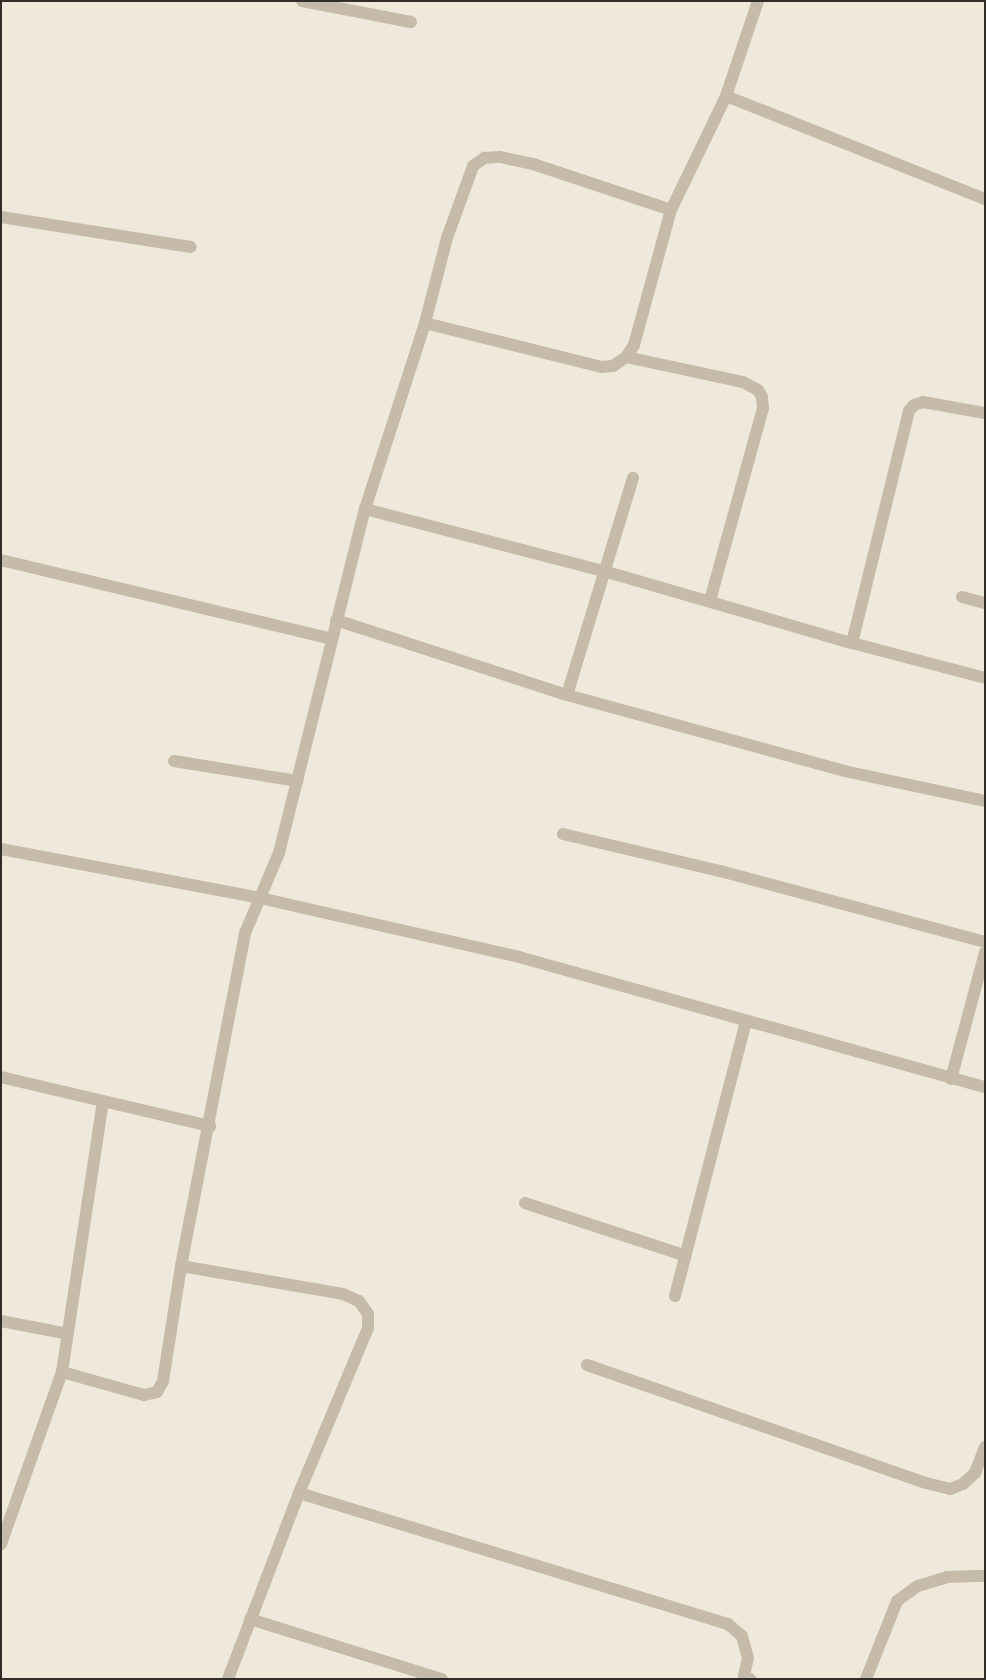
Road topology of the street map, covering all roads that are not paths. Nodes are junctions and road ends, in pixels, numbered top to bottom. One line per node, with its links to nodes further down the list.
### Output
1 (302, 1): 3 (street)
2 (758, 1): 4 (street)
3 (411, 22)
4 (726, 96): 5 (street); 6 (street)
5 (984, 195)
6 (671, 210): 9 (street); 10 (street)
7 (1, 217): 8 (street)
8 (191, 247)
9 (425, 323): 10 (street); 13 (street)
10 (626, 357): 17 (street)
11 (985, 413): 21 (street)
12 (633, 478): 15 (street)
13 (365, 509): 15 (street); 19 (street)
14 (1, 560): 20 (street)
15 (607, 572): 17 (street); 23 (street)
16 (962, 597): 18 (street)
17 (710, 600): 21 (street)
18 (985, 603)
19 (336, 620): 20 (street); 23 (street)
20 (332, 638): 25 (street)
21 (852, 643): 22 (street)
22 (985, 678)
23 (567, 695): 26 (street)
24 (174, 760): 25 (street)
25 (297, 781): 29 (street)
26 (984, 798)
27 (563, 834): 30 (street)
28 (1, 849): 29 (street)
29 (260, 898): 32 (street); 37 (street)
30 (985, 942)
31 (985, 952): 34 (street)
32 (746, 1021): 34 (street); 39 (street)
33 (1, 1077): 36 (street)
34 (952, 1079): 35 (street)
35 (985, 1087)
36 (103, 1101): 37 (street); 43 (street)
37 (210, 1126): 40 (street)
38 (525, 1203): 39 (street)
39 (686, 1256): 41 (street)
40 (181, 1266): 45 (street); 47 (street)
41 (675, 1296)
42 (1, 1321): 43 (street)
43 (68, 1334): 45 (street)
44 (587, 1365): 46 (street)
45 (62, 1372): 48 (street)
46 (985, 1447)
47 (299, 1493): 50 (street); 53 (street)
48 (1, 1544)
49 (985, 1576): 54 (street)
50 (250, 1619): 51 (street); 52 (street)
51 (228, 1679)
52 (442, 1679)
53 (750, 1679)
54 (866, 1679)

